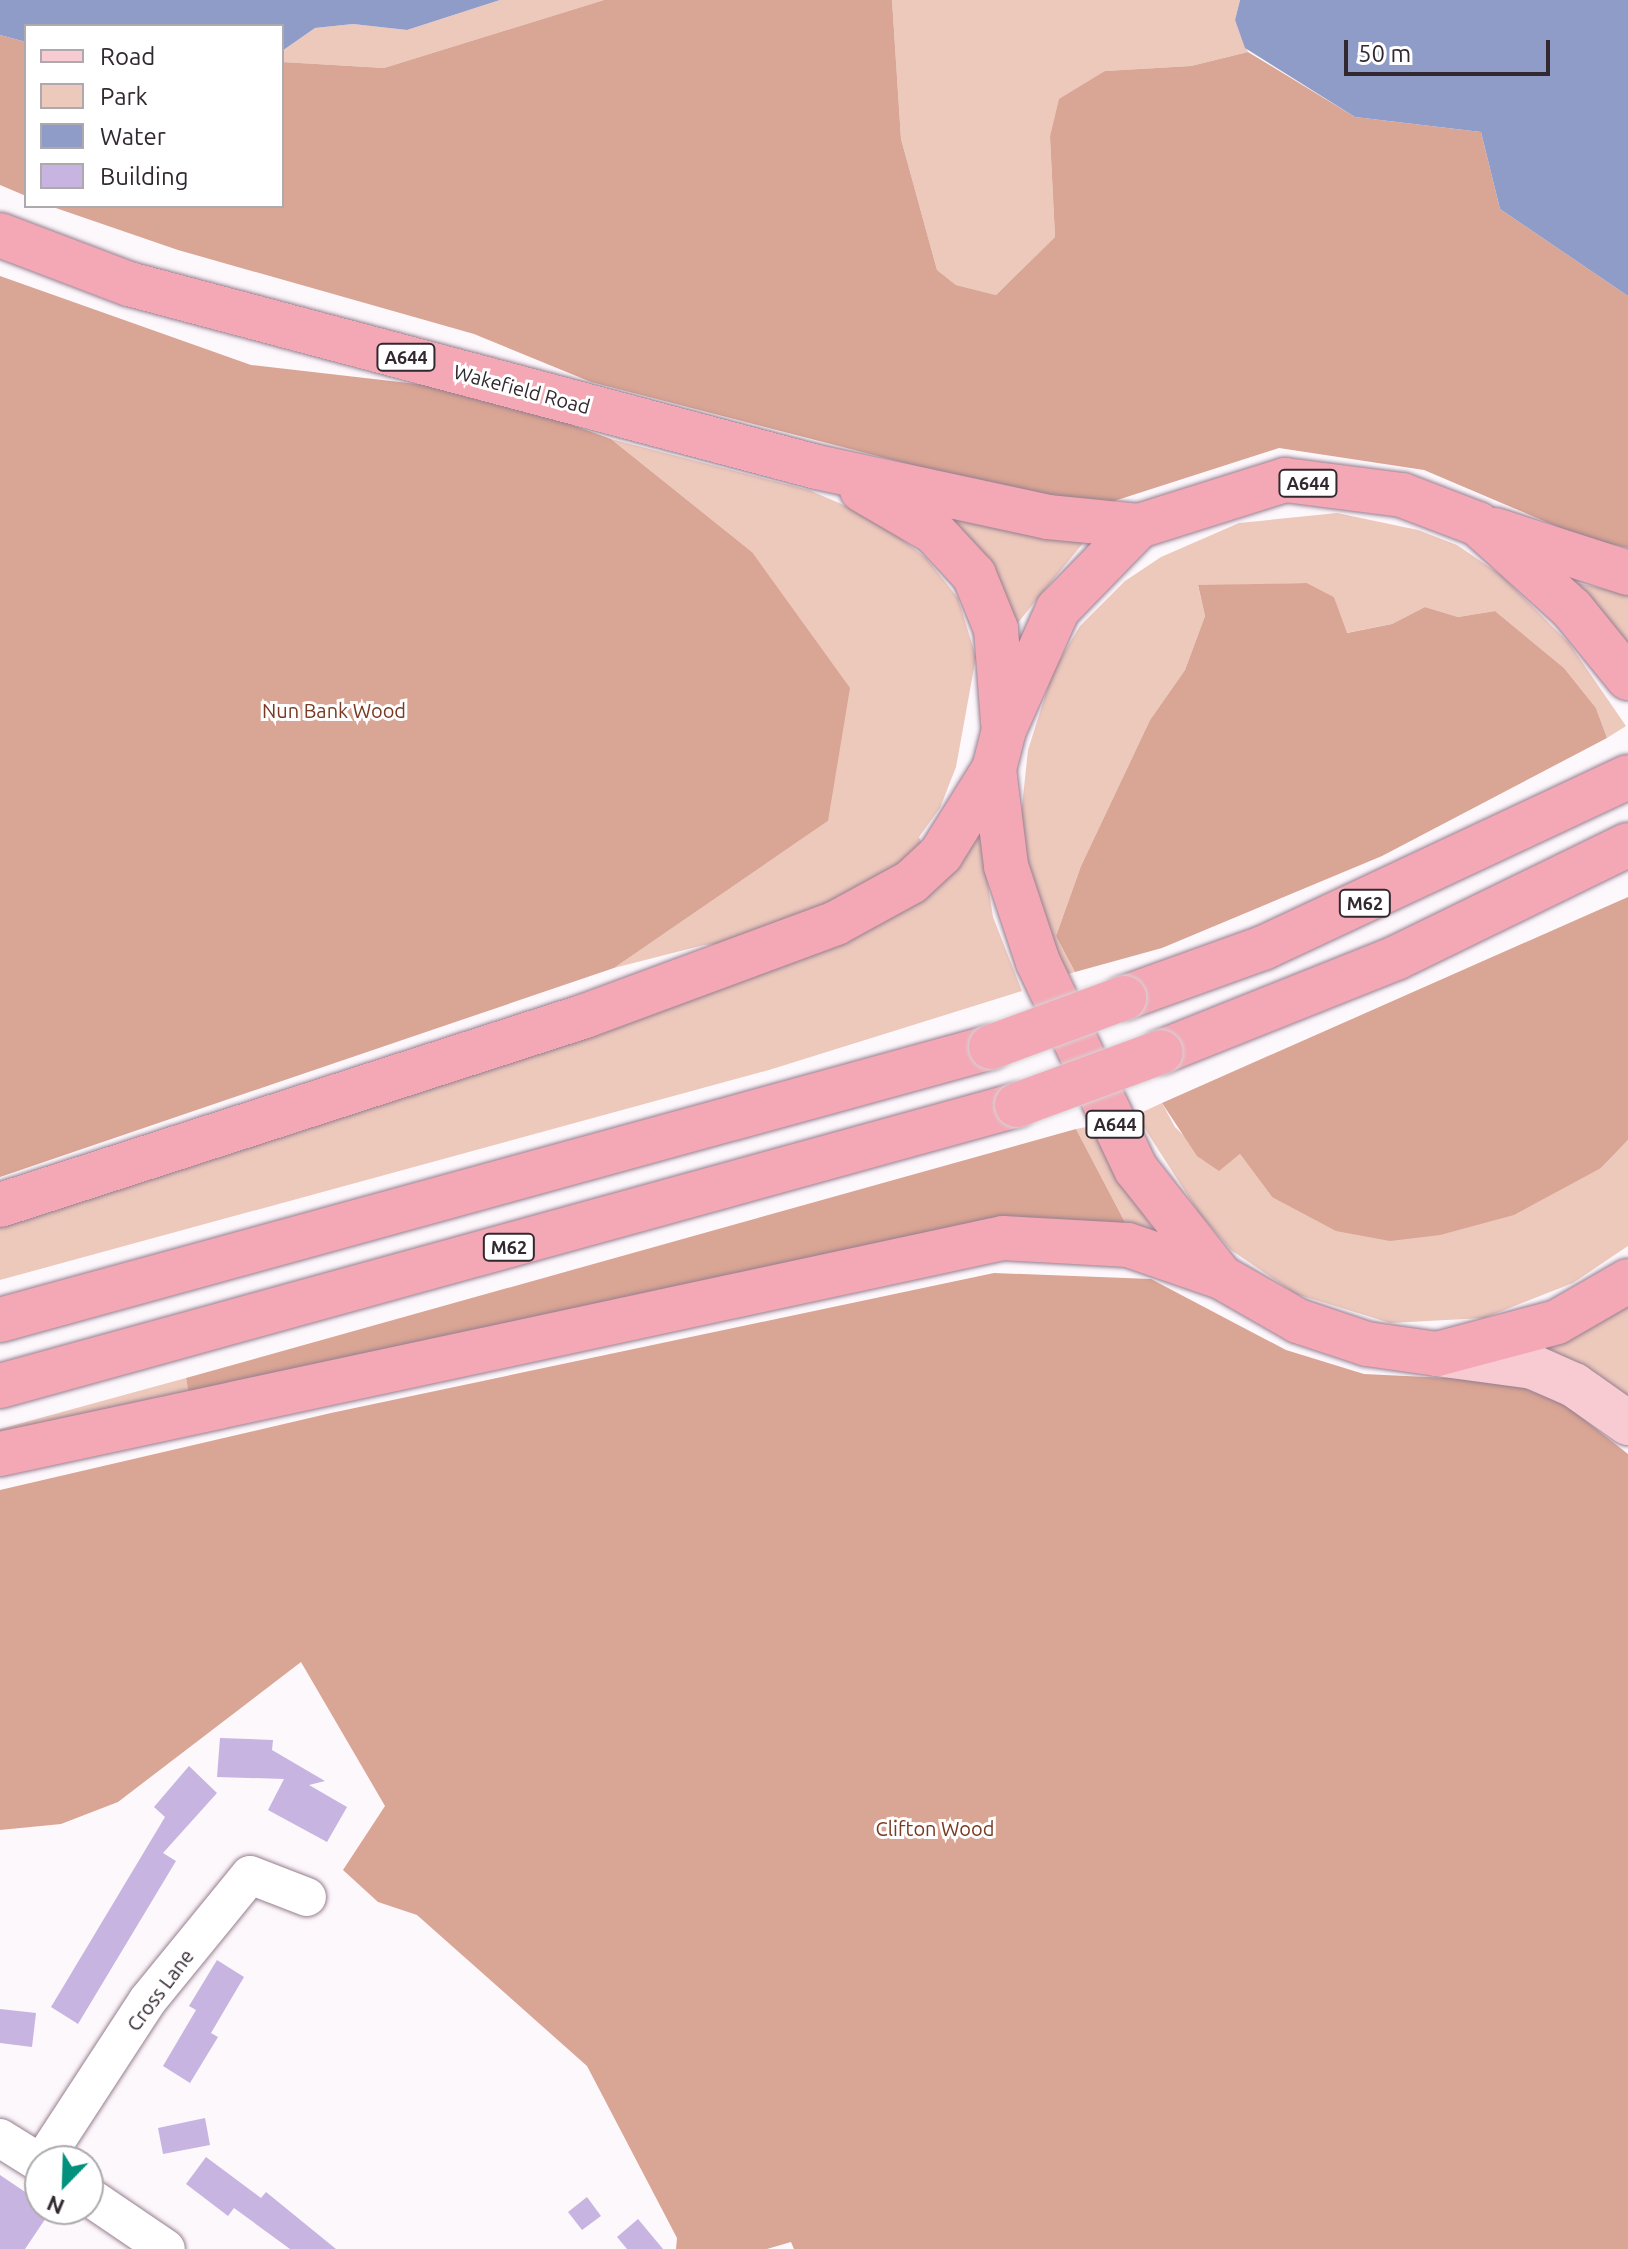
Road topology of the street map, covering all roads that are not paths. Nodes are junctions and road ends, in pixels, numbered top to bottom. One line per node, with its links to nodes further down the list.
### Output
1 (0, 235): 2 (highway, Wakefield Road / A644)
2 (817, 467): 4 (highway, Wakefield Road / A644); 7 (highway, Wakefield Road / A644)
3 (1478, 524): 4 (highway, A644); 5 (highway); 6 (highway, A644)
4 (1139, 526): 7 (highway, A644)
5 (1628, 573)
6 (1628, 678)
7 (999, 750): 10 (highway); 11 (highway, A644)
8 (1614, 785): 13 (highway, M62, bridge)
9 (1627, 845): 15 (highway, M62, bridge)
10 (0, 1205)
11 (1221, 1277): 14 (highway, A644); 17 (highway)
12 (1628, 1281): 14 (highway, A644)
13 (0, 1320)
14 (1437, 1354): 16 (main road, A644)
15 (0, 1386)
16 (1628, 1423)
17 (0, 1454)
18 (307, 1897): 20 (street, Cross Lane)
19 (0, 2138): 21 (street)
20 (53, 2145)
21 (24, 2152)
22 (104, 2207): 23 (street)
23 (166, 2249)

